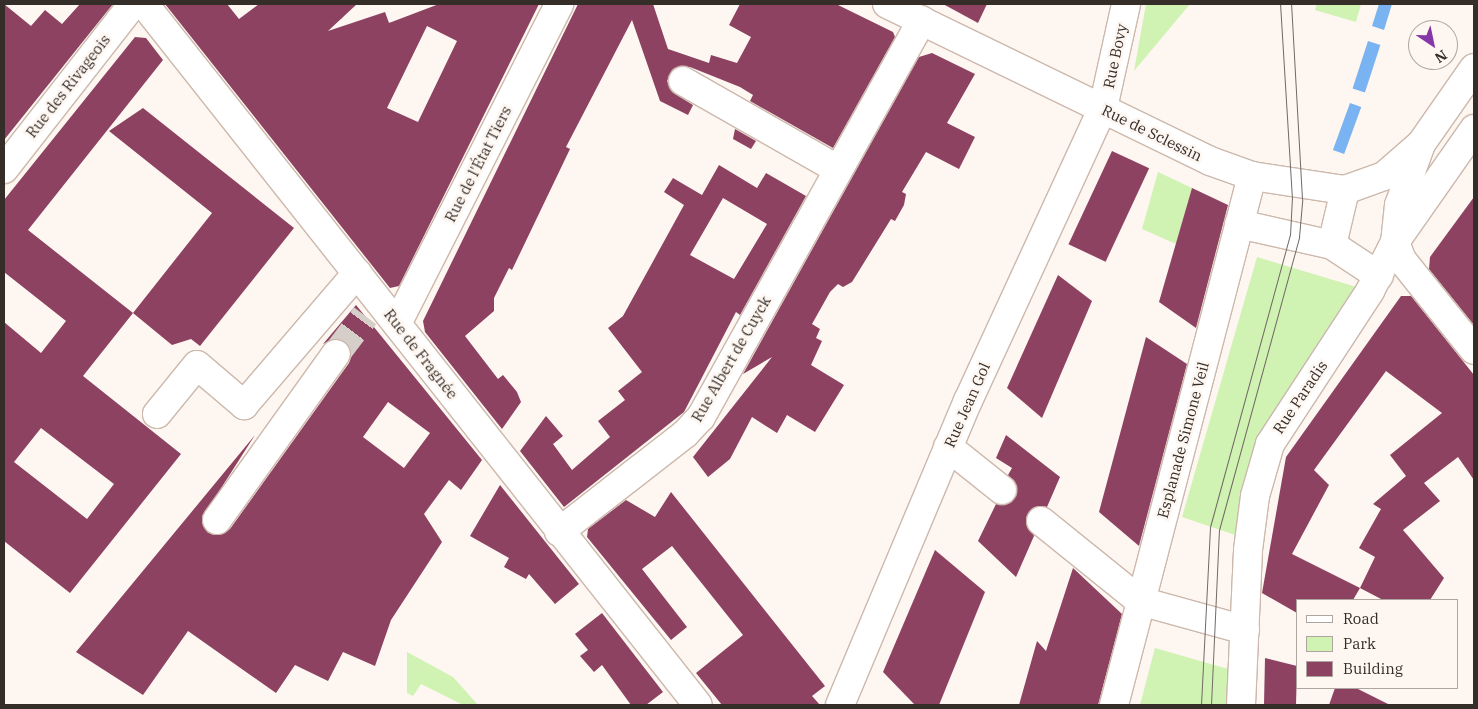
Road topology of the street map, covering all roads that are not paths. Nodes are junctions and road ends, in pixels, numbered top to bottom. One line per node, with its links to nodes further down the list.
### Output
1 (133, 4): 12 (street, Rue des Rivageois)
2 (144, 4): 19 (street, Rue de Fragnée)
3 (559, 4): 21 (street, Rue de l'État Tiers)
4 (887, 4): 6 (street, Rue de Sclessin)
5 (1126, 4): 9 (street, Rue Bovy)
6 (922, 20): 9 (street, Rue de Sclessin); 13 (street, Rue Albert de Cuyck)
7 (1474, 68): 11 (street)
8 (683, 81): 13 (street)
9 (1103, 108): 14 (street, Rue de Sclessin); 25 (street, Rue Jean Gol)
10 (1474, 129): 17 (street, Rue Paradis)
11 (1421, 144): 15 (street, Rue de Sclessin); 17 (street)
12 (4, 168)
13 (837, 169): 29 (street, Rue Albert de Cuyck)
14 (1252, 176): 15 (street, Rue de Sclessin); 16 (street, Esplanade Simone Veil)
15 (1345, 190): 18 (street)
16 (1239, 224): 18 (street); 30 (street, Esplanade Simone Veil)
17 (1394, 242): 20 (street, Rue Paradis); 22 (street)
18 (1332, 245): 20 (street)
19 (357, 273): 21 (street, Rue de Fragnée); 24 (street)
20 (1379, 276): 31 (street, Rue Paradis)
21 (398, 324): 29 (street, Rue de Fragnée)
22 (1474, 350)
23 (336, 354): 27 (street)
24 (157, 414)
25 (948, 447): 26 (street); 33 (street, Rue Jean Gol)
26 (1002, 490)
27 (217, 520)
28 (1041, 521): 30 (street)
29 (559, 532): 32 (street, Rue de Fragnée)
30 (1140, 601): 31 (street); 34 (street, Esplanade Simone Veil)
31 (1245, 630): 35 (street, Rue Paradis)
32 (698, 705)
33 (840, 705)
34 (1114, 705)
35 (1241, 705)

